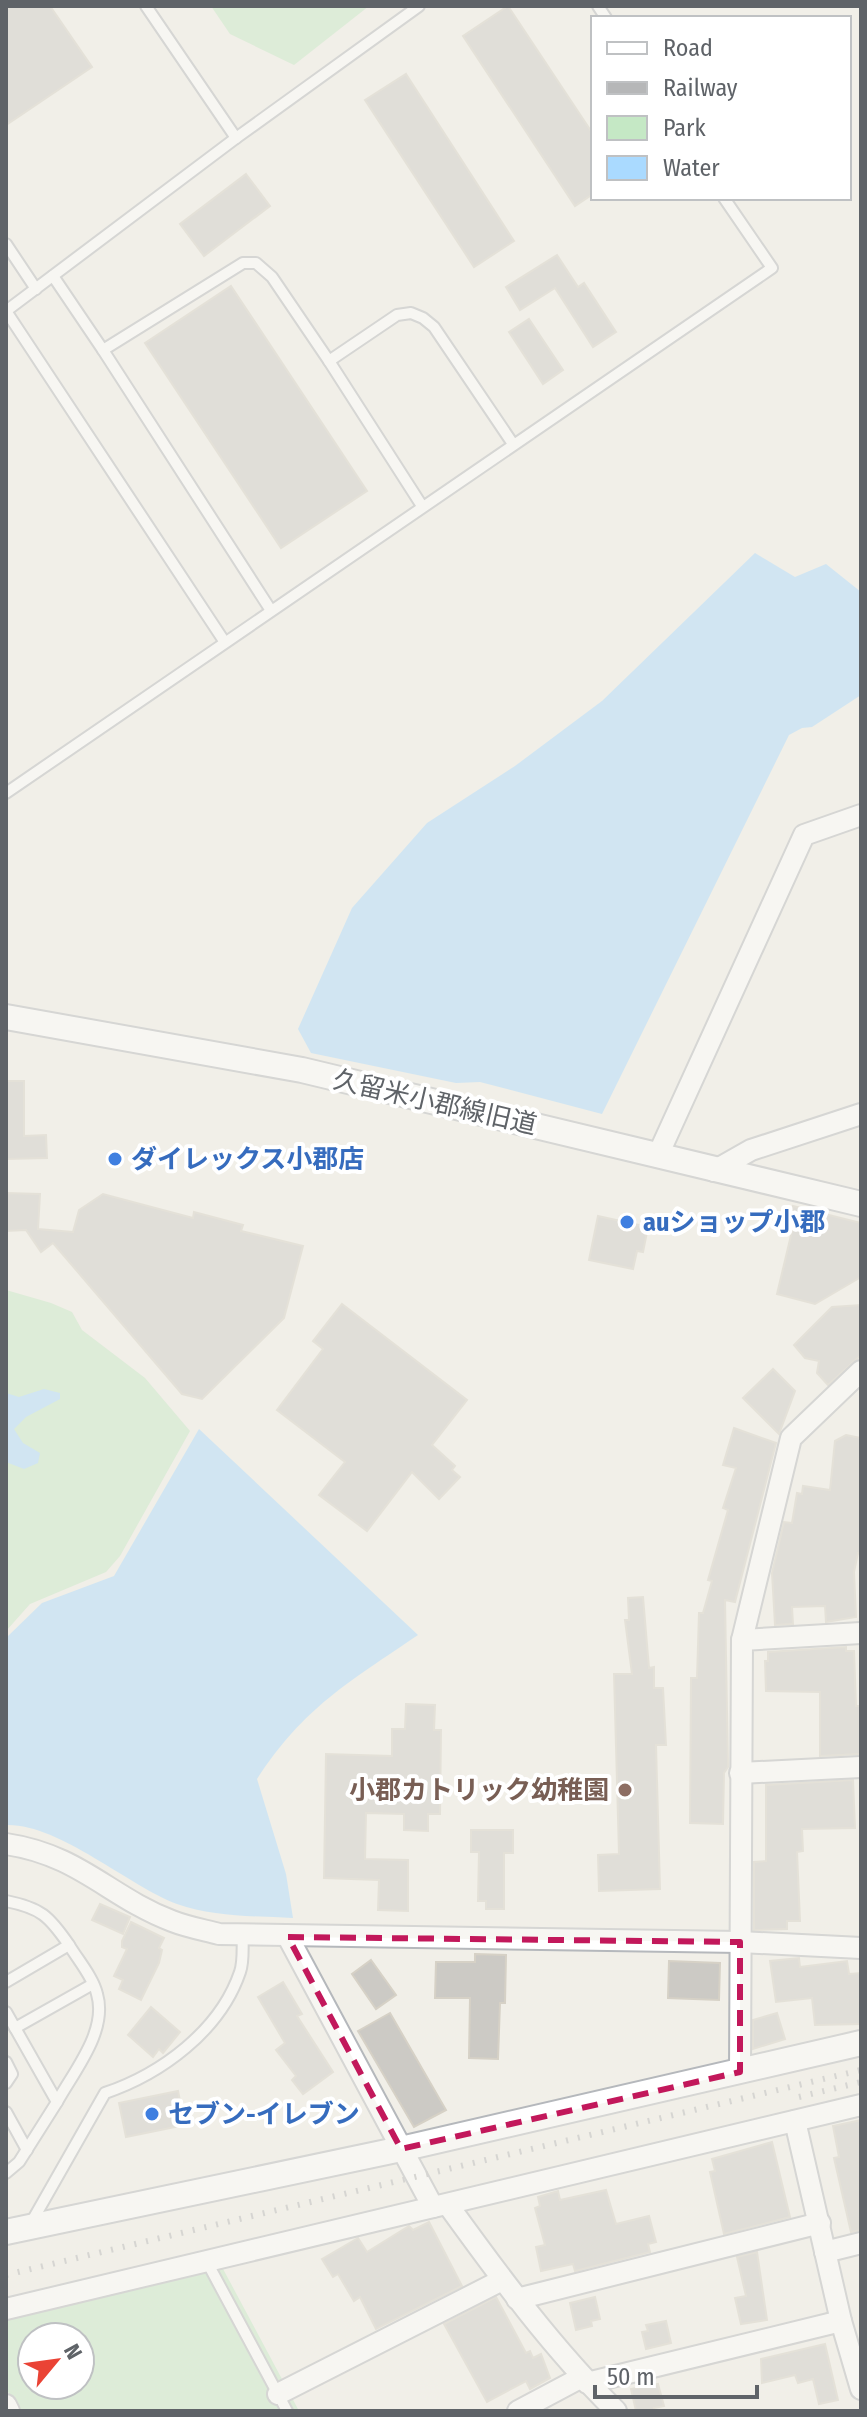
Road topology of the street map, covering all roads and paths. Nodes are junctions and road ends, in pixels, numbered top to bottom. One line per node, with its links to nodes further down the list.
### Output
1 (146, 6): 3 (lane)
2 (419, 6): 3 (lane)
3 (236, 138): 6 (lane)
4 (725, 200): 11 (lane)
5 (6, 244): 7 (lane)
6 (53, 276): 7 (lane); 9 (lane)
7 (36, 289): 8 (lane)
8 (6, 311): 14 (lane)
9 (103, 350): 10 (lane); 13 (lane)
10 (329, 361): 11 (lane); 12 (lane)
11 (513, 444): 12 (lane)
12 (422, 506): 13 (lane)
13 (270, 609): 14 (lane)
14 (224, 641): 15 (lane)
15 (6, 793)
16 (861, 815): 19 (street)
17 (6, 1017): 19 (street, 久留米小郡線旧道)
18 (861, 1114): 20 (street)
19 (658, 1155): 20 (street, 久留米小郡線旧道)
20 (714, 1171): 21 (street, 久留米小郡線旧道)
21 (861, 1204)
22 (861, 1371): 24 (street)
23 (861, 1633): 24 (street)
24 (742, 1640): 26 (street)
25 (861, 1767): 26 (street)
26 (740, 1773): 31 (street)
27 (6, 1844): 29 (street)
28 (6, 1901): 32 (lane)
29 (243, 1935): 30 (street); 51 (lane)
30 (288, 1937): 31 (street); 46 (street)
31 (740, 1942): 33 (street); 40 (street)
32 (69, 1945): 34 (lane); 35 (lane)
33 (861, 1948)
34 (6, 1982)
35 (93, 1984): 37 (lane); 42 (lane)
36 (6, 2012): 37 (lane)
37 (11, 2026): 42 (lane)
38 (861, 2043): 40 (street)
39 (6, 2062): 41 (lane)
40 (740, 2072): 46 (street)
41 (6, 2083)
42 (57, 2102): 47 (lane)
43 (861, 2105): 45 (street)
44 (6, 2112): 47 (lane)
45 (795, 2121): 49 (street); 50 (street)
46 (401, 2149): 49 (street); 51 (street)
47 (27, 2150): 48 (lane)
48 (6, 2173)
49 (441, 2206): 54 (street); 55 (street)
50 (820, 2223): 53 (street); 56 (street)
51 (17, 2230)
52 (861, 2243): 53 (street)
53 (825, 2252): 58 (street)
54 (207, 2262): 57 (street); 61 (lane)
55 (502, 2280): 56 (street); 61 (street)
56 (517, 2299): 59 (street)
57 (6, 2309)
58 (841, 2321): 59 (street); 60 (street)
59 (585, 2380): 64 (street); 65 (street)
60 (860, 2383)
61 (282, 2402)
62 (6, 2405): 63 (street)
63 (9, 2411)
64 (518, 2411)
65 (616, 2411)

